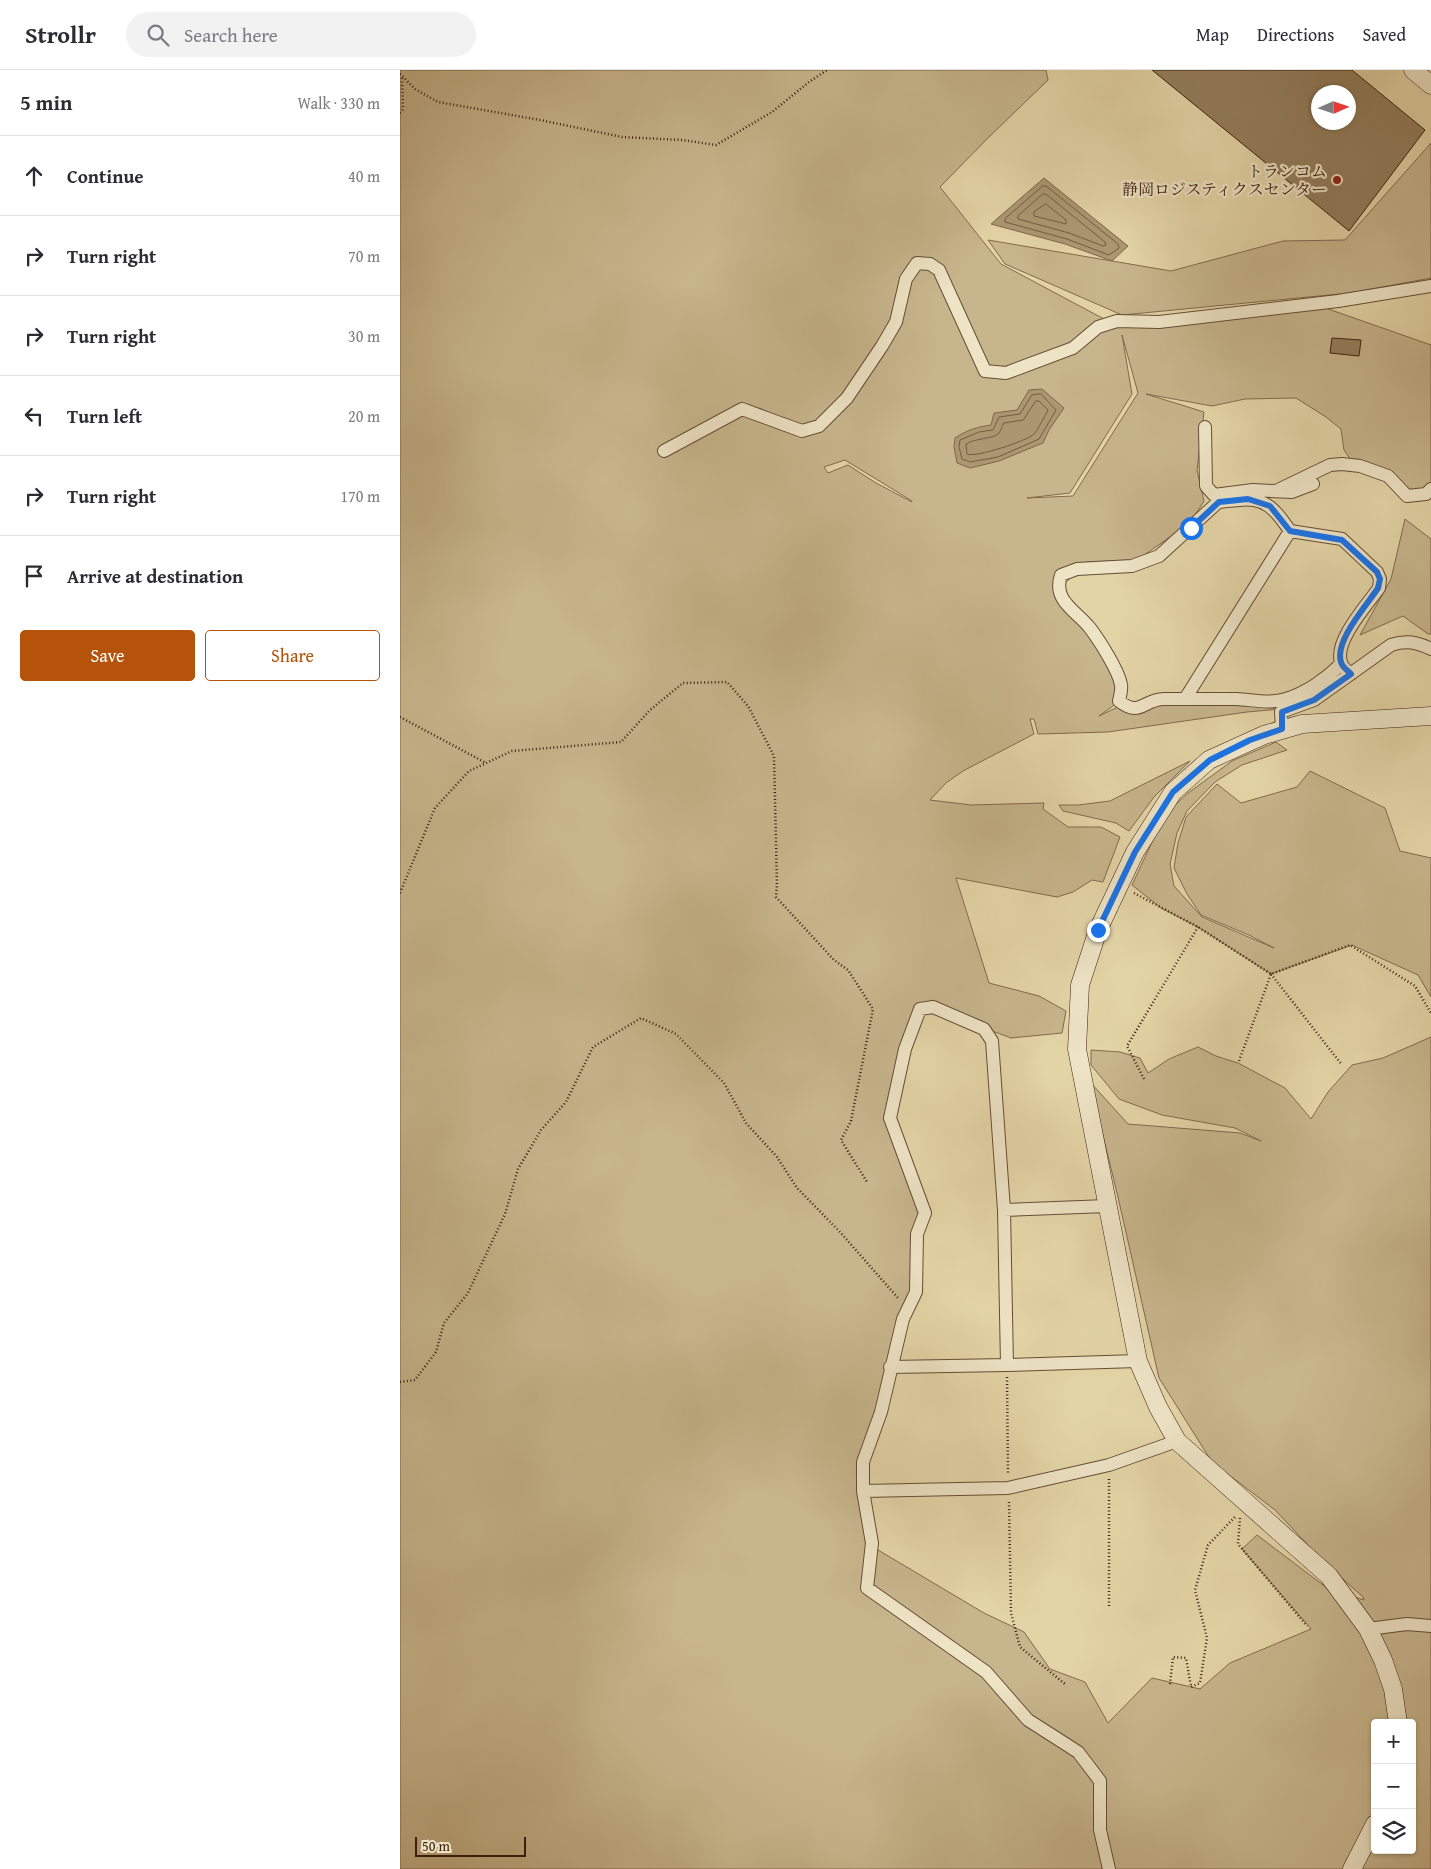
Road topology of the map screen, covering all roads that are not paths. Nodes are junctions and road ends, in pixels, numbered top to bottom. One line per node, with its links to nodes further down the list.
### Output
1 (1415, 72): 2 (street)
2 (1431, 85)
3 (1431, 286): 5 (street)
4 (1205, 427): 9 (street)
5 (664, 451)
6 (1314, 484): 8 (street)
7 (1431, 489): 8 (street)
8 (1276, 492): 9 (street)
9 (1223, 498): 10 (street); 14 (street)
10 (1290, 531): 12 (street); 14 (street)
11 (1431, 649): 13 (street)
12 (1341, 664): 13 (street); 14 (street)
13 (1351, 674): 16 (street)
14 (1185, 699)
15 (1431, 716): 16 (street)
16 (1282, 729): 17 (street)
17 (1107, 1206): 18 (street); 19 (street)
18 (1004, 1210): 20 (street); 21 (street)
19 (1138, 1361): 20 (street); 22 (street)
20 (1007, 1366): 21 (street)
21 (890, 1367): 23 (street)
22 (1177, 1441): 23 (street); 25 (street)
23 (863, 1491): 28 (street)
24 (1431, 1626): 25 (street)
25 (1368, 1629): 26 (street)
26 (1397, 1719)
27 (1371, 1832): 29 (street)
28 (1109, 1869)
29 (1352, 1869)

